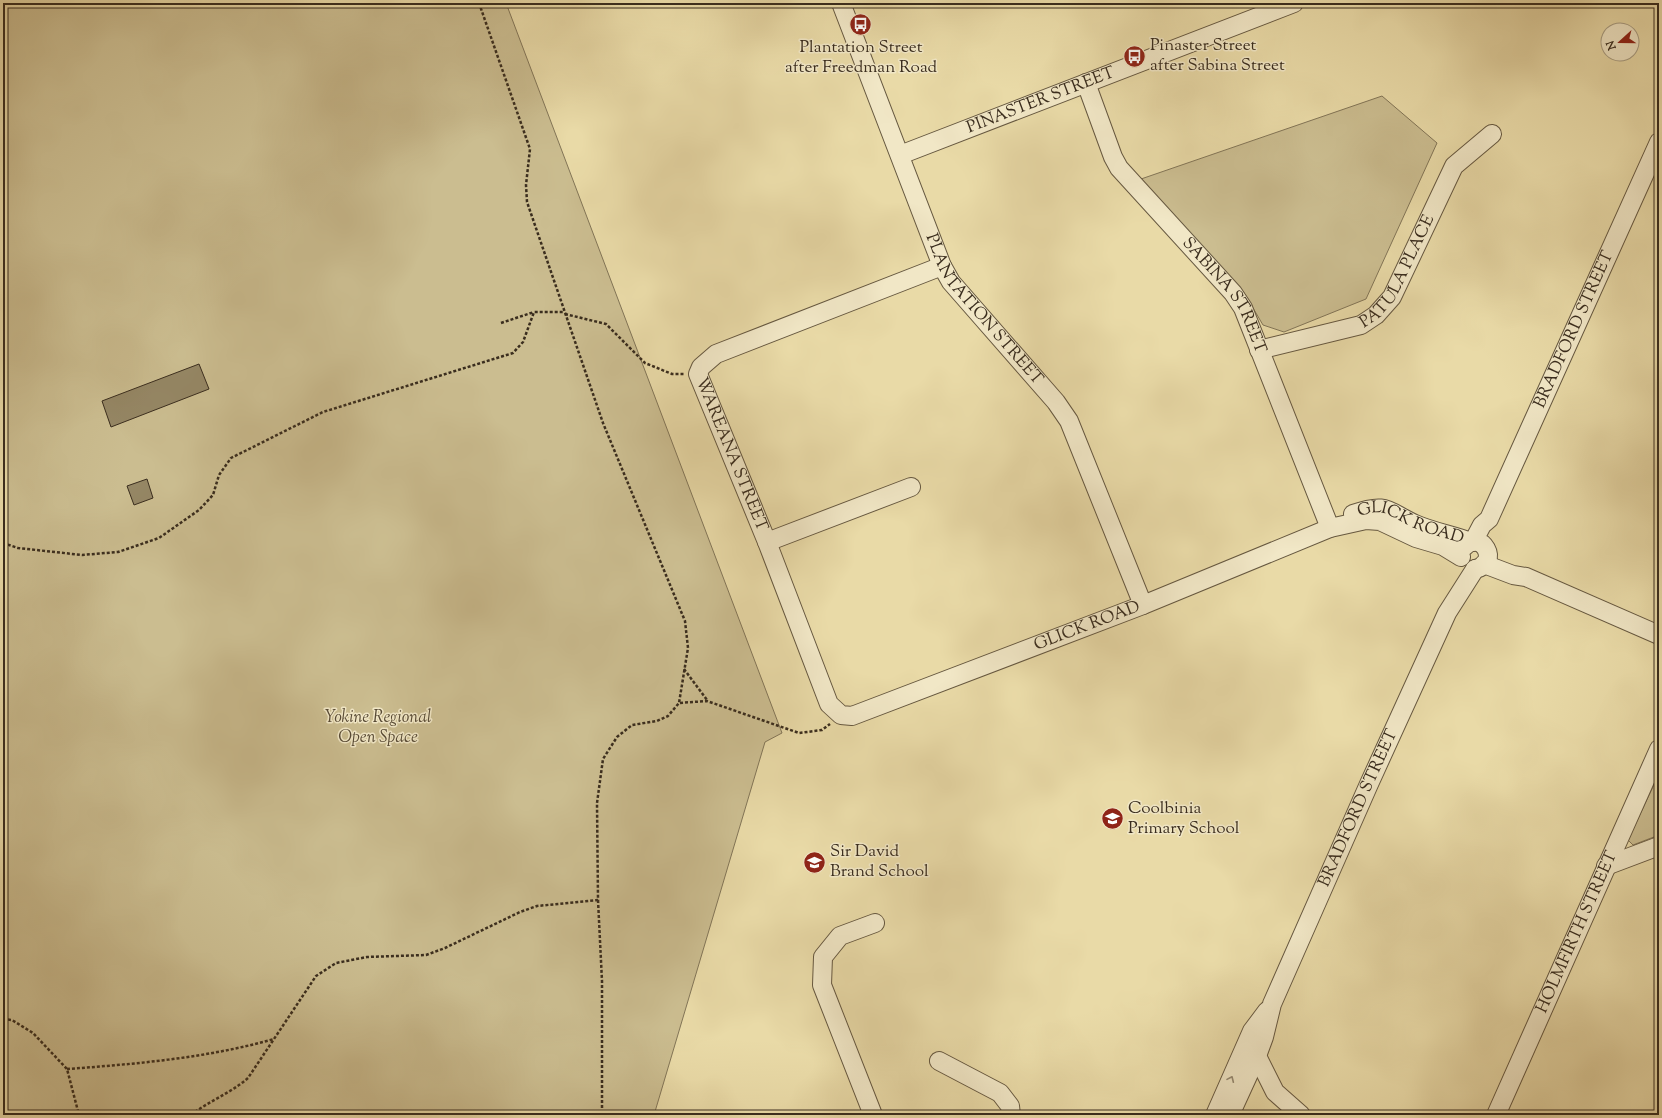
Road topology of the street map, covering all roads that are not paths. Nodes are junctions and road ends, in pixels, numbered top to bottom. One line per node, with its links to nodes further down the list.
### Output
1 (841, 3): 6 (street, PLANTATION STREET)
2 (1294, 3): 3 (street, PINASTER STREET)
3 (1086, 83): 6 (street, PINASTER STREET); 8 (street, SABINA STREET)
4 (1492, 134): 8 (street, PATULA PLACE)
5 (1659, 142): 12 (street, BRADFORD STREET)
6 (900, 155): 7 (street, PLANTATION STREET)
7 (942, 266): 11 (street, WAREANA STREET); 13 (street, PLANTATION STREET)
8 (1259, 350): 10 (street, SABINA STREET)
9 (911, 487): 11 (street)
10 (1330, 528): 12 (street, GLICK ROAD); 13 (street, GLICK ROAD)
11 (768, 542): 15 (street, WAREANA STREET)
12 (1475, 555): 14 (street, GLICK ROAD); 20 (street, BRADFORD STREET)
13 (1143, 605): 15 (street, GLICK ROAD)
14 (1659, 635)
15 (841, 715)
16 (1659, 749): 18 (street, HOLMFIRTH STREET)
17 (1659, 846): 18 (street)
18 (1606, 866): 28 (street, HOLMFIRTH STREET)
19 (875, 923): 23 (street)
20 (1272, 1004): 21 (street, BRADFORD STREET); 25 (street, BRADFORD STREET, one-way to 20)
21 (1257, 1056): 26 (street, BRADFORD STREET); 27 (street)
22 (938, 1061): 24 (street)
23 (873, 1115)
24 (1011, 1115)
25 (1215, 1115)
26 (1230, 1115)
27 (1301, 1115)
28 (1496, 1115)

